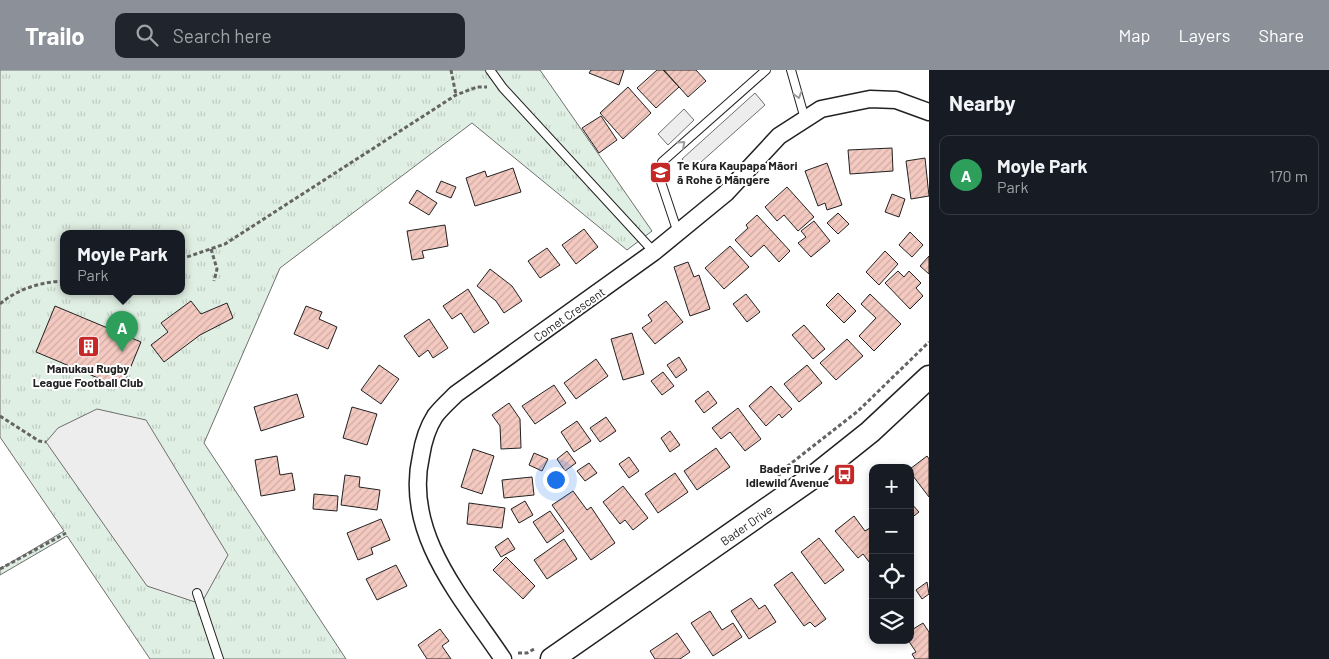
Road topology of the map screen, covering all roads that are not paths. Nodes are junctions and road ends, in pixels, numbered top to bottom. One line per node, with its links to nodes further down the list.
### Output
1 (490, 70): 7 (lane)
2 (766, 70): 6 (lane, one-way to 2)
3 (791, 70): 5 (lane, one-way to 5)
4 (929, 112): 5 (street, Comet Crescent)
5 (805, 119): 6 (street, Comet Crescent)
6 (678, 233): 7 (street, Comet Crescent)
7 (654, 252): 11 (street, Comet Crescent)
8 (929, 377): 12 (main road, Bader Drive)
9 (198, 593): 10 (lane)
10 (219, 659)
11 (503, 659)
12 (552, 659)

